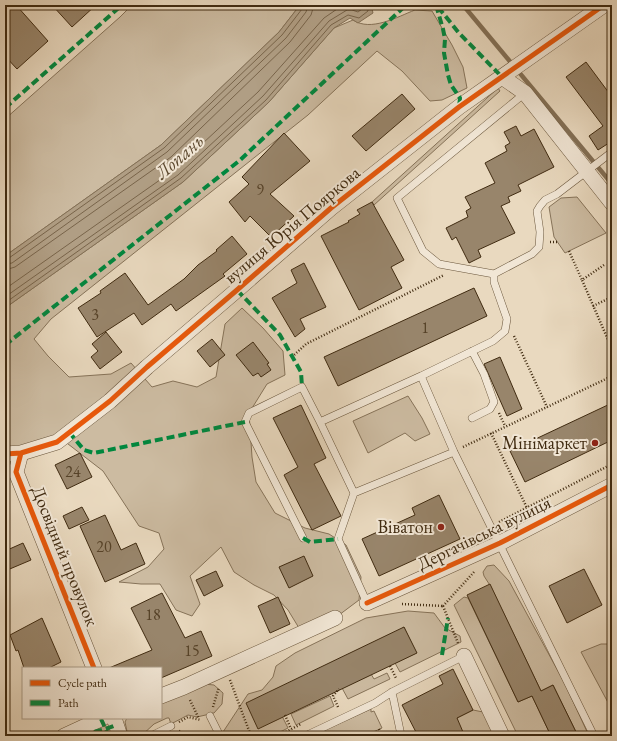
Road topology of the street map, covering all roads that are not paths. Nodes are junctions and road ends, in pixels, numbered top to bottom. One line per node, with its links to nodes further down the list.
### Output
1 (604, 5): 2 (street, вулиця Юрія Пояркова)
2 (504, 75): 3 (street); 13 (street, вулиця Юрія Пояркова)
3 (525, 93): 5 (street); 7 (lane)
4 (612, 152): 5 (lane)
5 (589, 169): 6 (street); 7 (lane)
6 (612, 203)
7 (494, 274): 8 (lane)
8 (472, 351): 9 (lane); 10 (lane)
9 (420, 376): 11 (lane); 12 (lane)
10 (472, 418)
11 (320, 422): 16 (lane); 17 (lane)
12 (454, 452): 16 (lane); 18 (lane)
13 (21, 453): 14 (street, вулиця Юрія Пояркова); 22 (street, Досвідний провулок)
14 (5, 454)
15 (612, 485): 18 (street, Дергачівська вулиця)
16 (354, 493): 19 (lane)
17 (303, 538)
18 (500, 543): 19 (street, Дергачівська вулиця); 36 (lane)
19 (367, 603)
20 (335, 618): 24 (street)
21 (464, 656): 23 (lane); 35 (street)
22 (94, 667)
23 (392, 692): 29 (lane); 34 (lane)
24 (162, 696)
25 (210, 716): 33 (lane)
26 (102, 719): 30 (street)
27 (114, 719): 31 (street)
28 (172, 726): 32 (lane)
29 (401, 735)
30 (64, 736)
31 (120, 736)
32 (153, 736)
33 (220, 736)
34 (305, 736)
35 (502, 736)
36 (594, 736)

